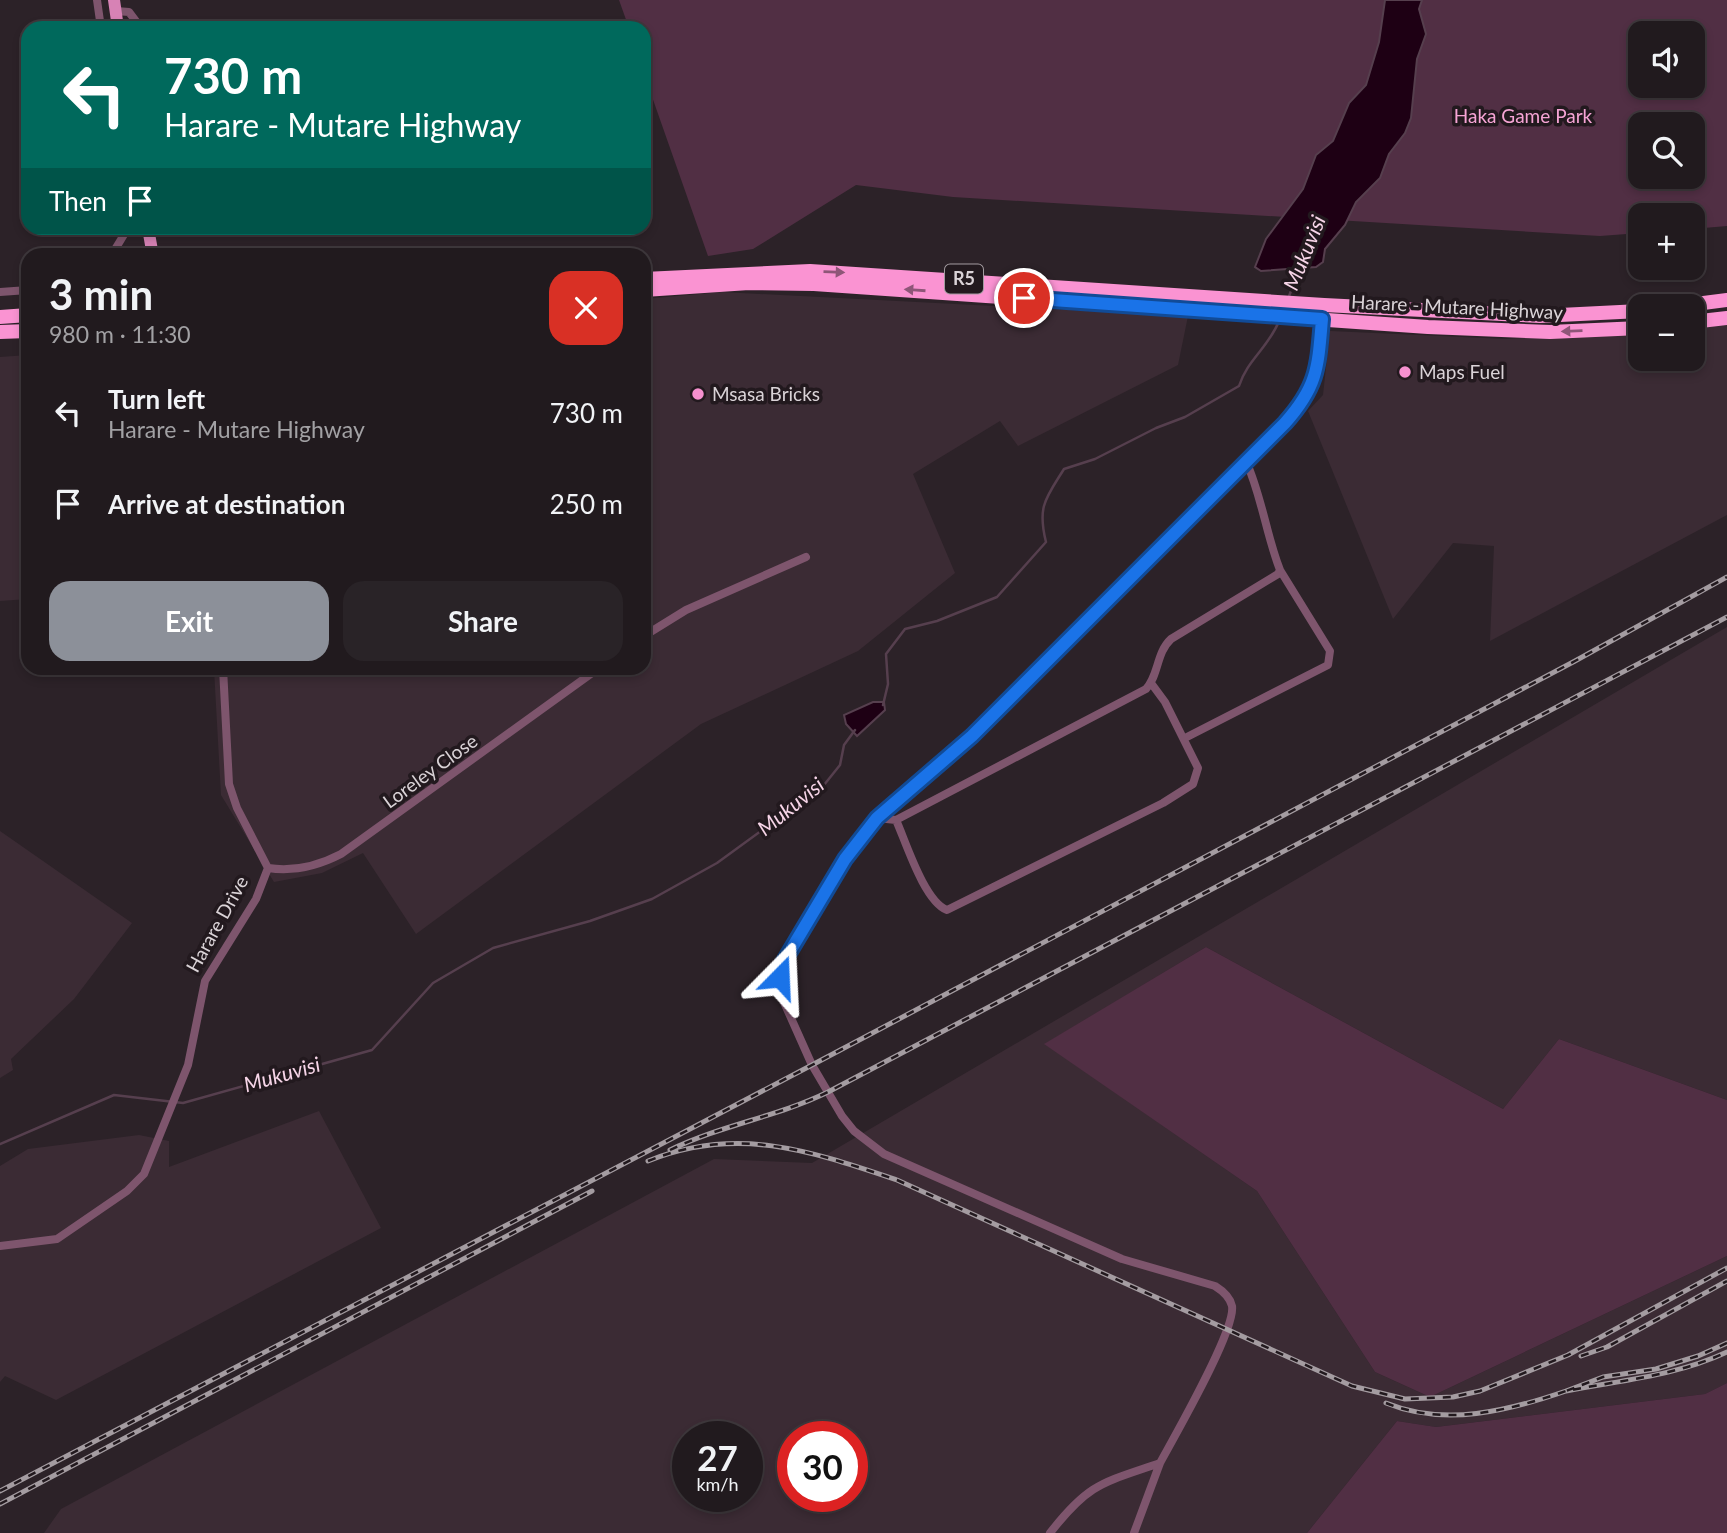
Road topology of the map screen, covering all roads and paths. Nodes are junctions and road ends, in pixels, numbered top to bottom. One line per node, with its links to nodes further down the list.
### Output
1 (97, 0): 3 (street)
2 (115, 6): 4 (street)
3 (100, 21)
4 (136, 21)
5 (651, 279): 11 (highway, Harare - Mutare Highway / R5, one-way to 11)
6 (21, 290): 8 (street)
7 (651, 290): 11 (highway, Harare - Mutare Highway / R5, one-way to 7)
8 (0, 292)
9 (1727, 300): 10 (highway)
10 (1705, 303)
11 (1284, 307): 12 (highway, Harare - Mutare Highway / R5)
12 (1323, 312): 13 (highway, Harare - Mutare Highway / R5); 18 (highway, Harare - Mutare Highway / R5, one-way to 12); 21 (street)
13 (1628, 312)
14 (21, 316): 15 (highway)
15 (0, 317)
16 (1727, 318): 17 (highway)
17 (1705, 321)
18 (1628, 329)
19 (21, 331): 20 (highway)
20 (0, 332)
21 (1246, 461): 23 (street); 29 (street)
22 (806, 557): 24 (street)
23 (1280, 570): 27 (street); 28 (street)
24 (651, 632)
25 (223, 675): 31 (street, Harare Drive)
26 (589, 675): 31 (street, Loreley Close)
27 (1151, 683): 28 (street); 30 (street)
28 (1185, 738): 30 (street)
29 (877, 818): 30 (street); 33 (street)
30 (896, 820)
31 (268, 868): 32 (street, Harare Drive)
32 (0, 1246)
33 (1160, 1463): 34 (street); 35 (street)
34 (1050, 1533)
35 (1134, 1533)

